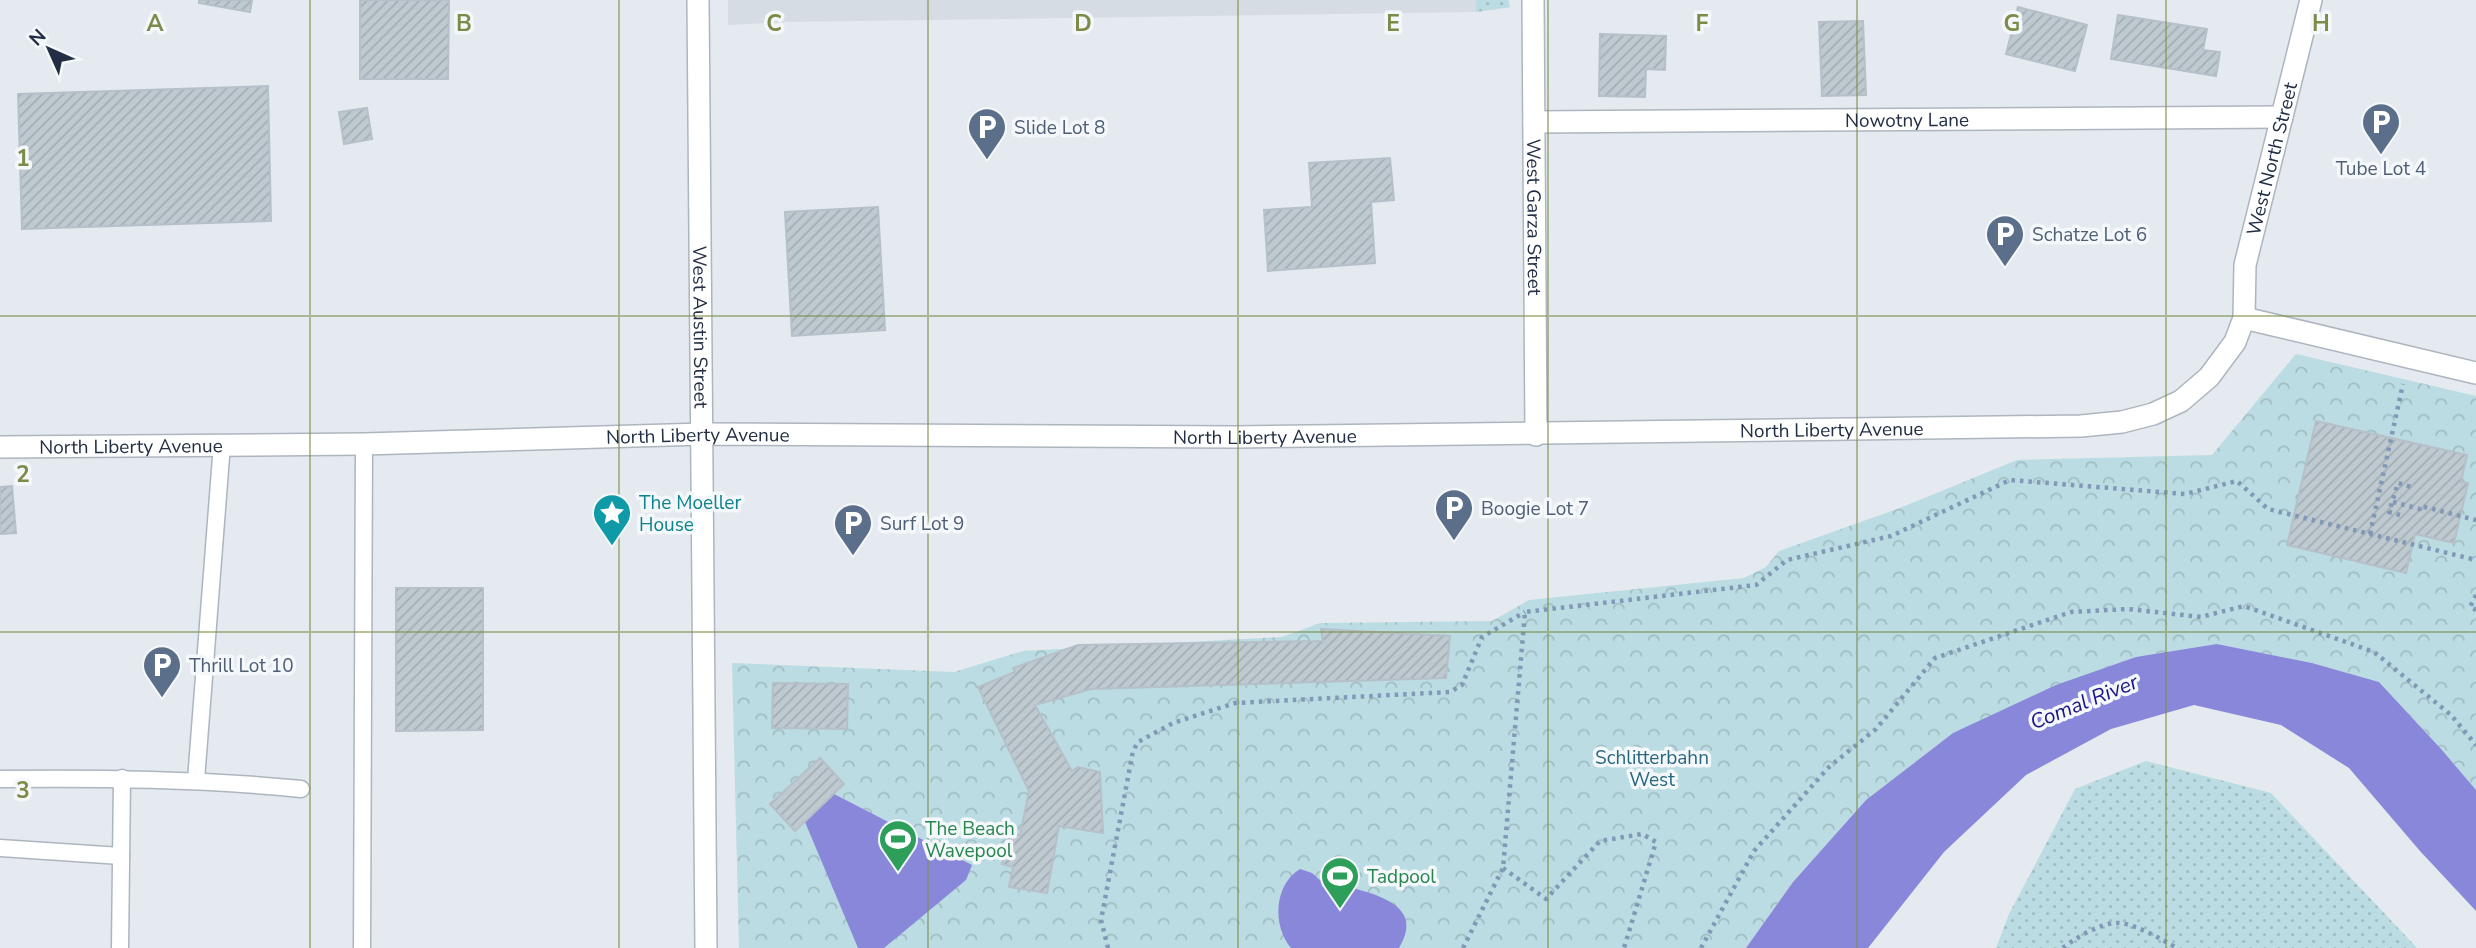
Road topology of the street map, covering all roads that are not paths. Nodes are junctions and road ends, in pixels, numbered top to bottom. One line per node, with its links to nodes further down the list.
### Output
1 (698, 0): 8 (street, West Austin Street)
2 (1533, 0): 5 (street, West Garza Street)
3 (2311, 0): 4 (street, West North Street)
4 (2282, 117): 5 (street, Nowotny Lane); 6 (street, West North Street)
5 (1534, 122): 9 (street, West Garza Street)
6 (2244, 318): 7 (street); 9 (street, North Liberty Avenue)
7 (2476, 373)
8 (703, 434): 9 (street, North Liberty Avenue); 10 (street, North Liberty Avenue); 21 (street, West Austin Street)
9 (1536, 435)
10 (364, 443): 11 (street, North Liberty Avenue); 20 (lane)
11 (222, 444): 12 (street, North Liberty Avenue); 15 (lane)
12 (0, 447)
13 (122, 778): 14 (lane); 15 (lane); 18 (lane)
14 (0, 779)
15 (196, 780): 16 (lane)
16 (302, 789)
17 (0, 848): 18 (lane)
18 (121, 856): 19 (lane)
19 (120, 948)
20 (362, 948)
21 (706, 948)

